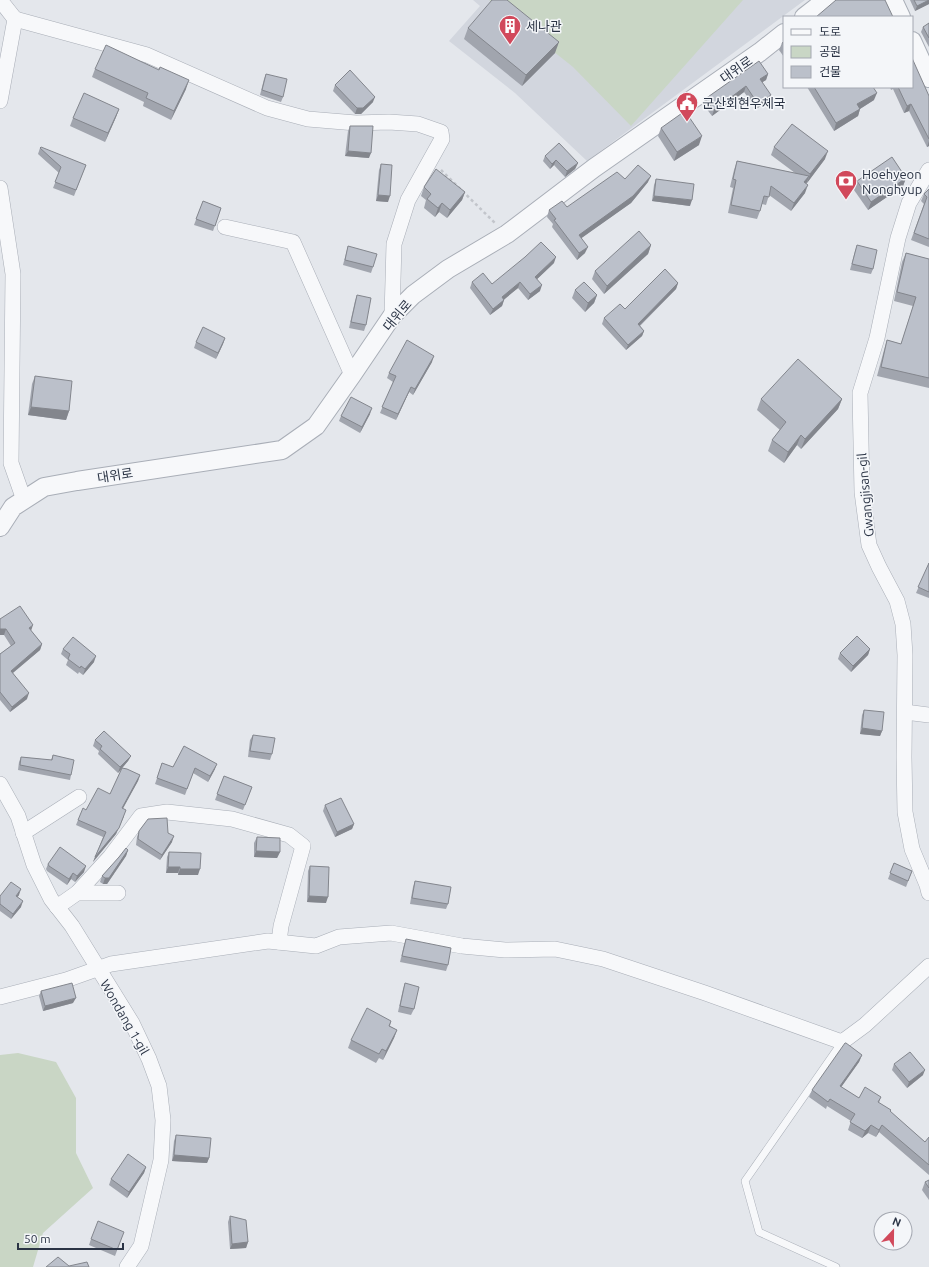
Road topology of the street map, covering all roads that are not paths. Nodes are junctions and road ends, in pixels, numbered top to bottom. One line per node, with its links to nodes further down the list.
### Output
1 (0, 0): 6 (street)
2 (826, 0): 4 (street)
3 (893, 0): 5 (street)
4 (805, 16)
5 (901, 16)
6 (15, 19): 10 (street); 14 (street)
7 (783, 34): 14 (street, 대위로)
8 (913, 43): 9 (street)
9 (929, 78)
10 (0, 101)
11 (929, 170): 18 (street, Gwangjisan-gil)
12 (0, 188): 16 (street)
13 (225, 226): 15 (street)
14 (392, 316): 15 (street, 대위로)
15 (352, 375): 16 (street, 대위로)
16 (24, 500): 17 (street, 대위로)
17 (0, 526)
18 (905, 712): 19 (street); 25 (street, Gwangjisan-gil)
19 (929, 715)
20 (0, 784): 22 (street, Wondang 1-gil)
21 (79, 797): 22 (street)
22 (23, 833): 26 (street, Wondang 1-gil)
23 (77, 893): 24 (street); 26 (street); 27 (street)
24 (118, 893)
25 (929, 893)
26 (57, 907): 29 (street, Wondang 1-gil)
27 (279, 942): 29 (street); 31 (street)
28 (929, 966): 31 (street)
29 (97, 968): 30 (street); 32 (street, Wondang 1-gil)
30 (0, 997)
31 (842, 1042): 33 (lane)
32 (127, 1267)
33 (836, 1267)

